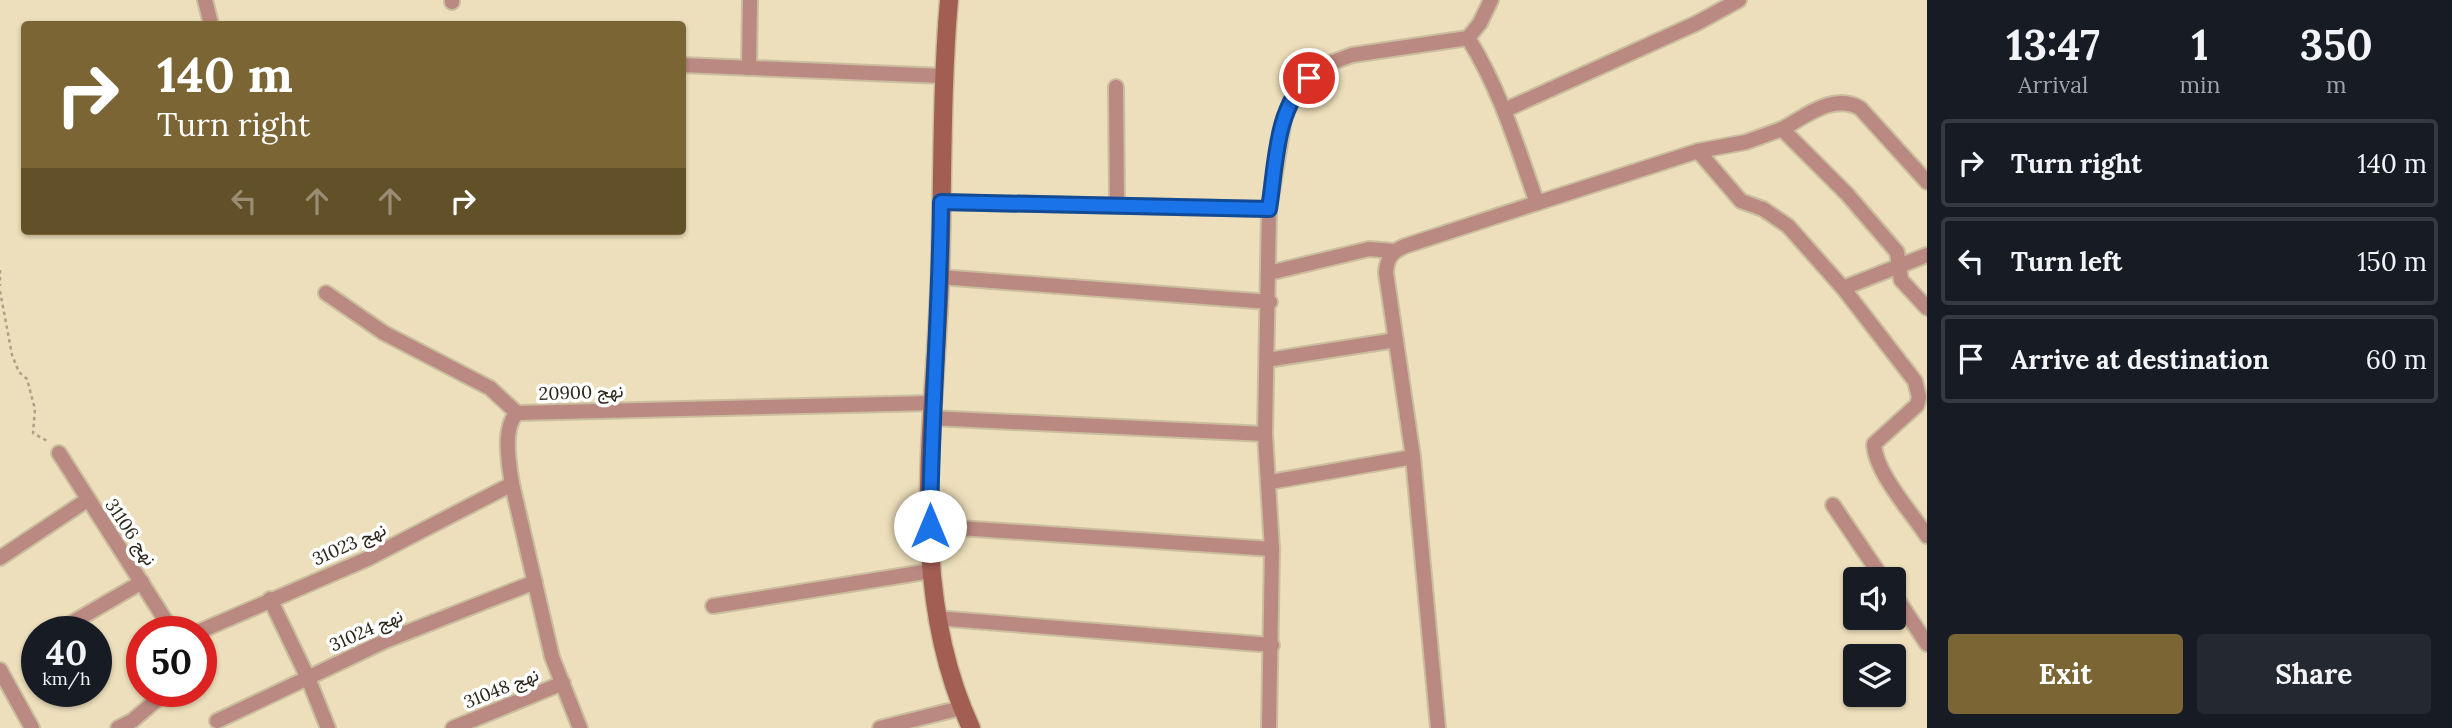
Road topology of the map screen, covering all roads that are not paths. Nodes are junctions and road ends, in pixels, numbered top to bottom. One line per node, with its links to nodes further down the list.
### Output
1 (205, 0): 6 (street)
2 (750, 0): 9 (street)
3 (949, 0): 10 (main road)
4 (1491, 0): 7 (street)
5 (1739, 0): 12 (street)
6 (210, 21)
7 (1468, 38): 12 (street); 19 (street)
8 (686, 65): 9 (street)
9 (749, 68): 10 (street)
10 (943, 76): 16 (main road)
11 (1116, 87): 18 (street)
12 (1505, 110): 17 (street)
13 (1782, 129): 14 (street); 15 (street); 22 (street)
14 (1698, 150): 17 (street); 25 (street)
15 (1927, 182)
16 (941, 202): 18 (street); 24 (main road)
17 (1537, 203): 20 (street)
18 (1117, 205): 19 (street)
19 (1269, 209): 23 (street)
20 (1394, 251): 23 (street); 29 (street)
21 (1927, 255): 22 (street)
22 (1900, 267): 25 (street); 28 (street)
23 (1269, 273): 27 (street)
24 (940, 277): 27 (street); 32 (main road)
25 (1843, 288): 31 (street)
26 (326, 293): 33 (street)
27 (1270, 302): 30 (street)
28 (1927, 308)
29 (1396, 340): 30 (street); 36 (street)
30 (1267, 360): 34 (street)
31 (1923, 390): 42 (street)
32 (932, 411): 33 (street, نهج 20900); 34 (street, نهج 20900); 41 (main road)
33 (517, 412): 38 (street, نهج 20900)
34 (1265, 434): 37 (street)
35 (59, 453): 39 (street, نهج 31106)
36 (1413, 457): 37 (street); 73 (street)
37 (1270, 482): 43 (street)
38 (512, 484): 48 (street, نهج 20900); 49 (street, نهج 31023)
39 (87, 500): 44 (street); 47 (street, نهج 31106)
40 (1833, 505): 45 (street)
41 (930, 526): 43 (street); 46 (main road)
42 (1927, 536)
43 (1272, 549): 57 (street)
44 (0, 558)
45 (1875, 567)
46 (931, 570): 50 (street); 54 (main road)
47 (142, 582): 52 (street); 53 (street, نهج 31106)
48 (535, 582): 59 (street, نهج 31024); 60 (street, نهج 20900)
49 (270, 599): 55 (street, نهج 31023); 59 (street)
50 (713, 606)
51 (1906, 612): 56 (street)
52 (84, 616)
53 (163, 616)
54 (936, 618): 57 (street); 62 (main road)
55 (217, 623)
56 (1927, 644)
57 (1272, 645): 72 (street)
58 (0, 670): 65 (street)
59 (308, 678): 63 (street, نهج 31024); 67 (street)
60 (563, 683): 68 (street, نهج 31048); 69 (street, نهج 20900)
61 (151, 707): 64 (street)
62 (961, 708): 70 (street); 71 (main road)
63 (217, 721)
64 (134, 724): 66 (street)
65 (32, 728)
66 (118, 728)
67 (328, 728)
68 (453, 728)
69 (580, 728)
70 (880, 728)
71 (971, 728)
72 (1269, 728)
73 (1438, 728)

